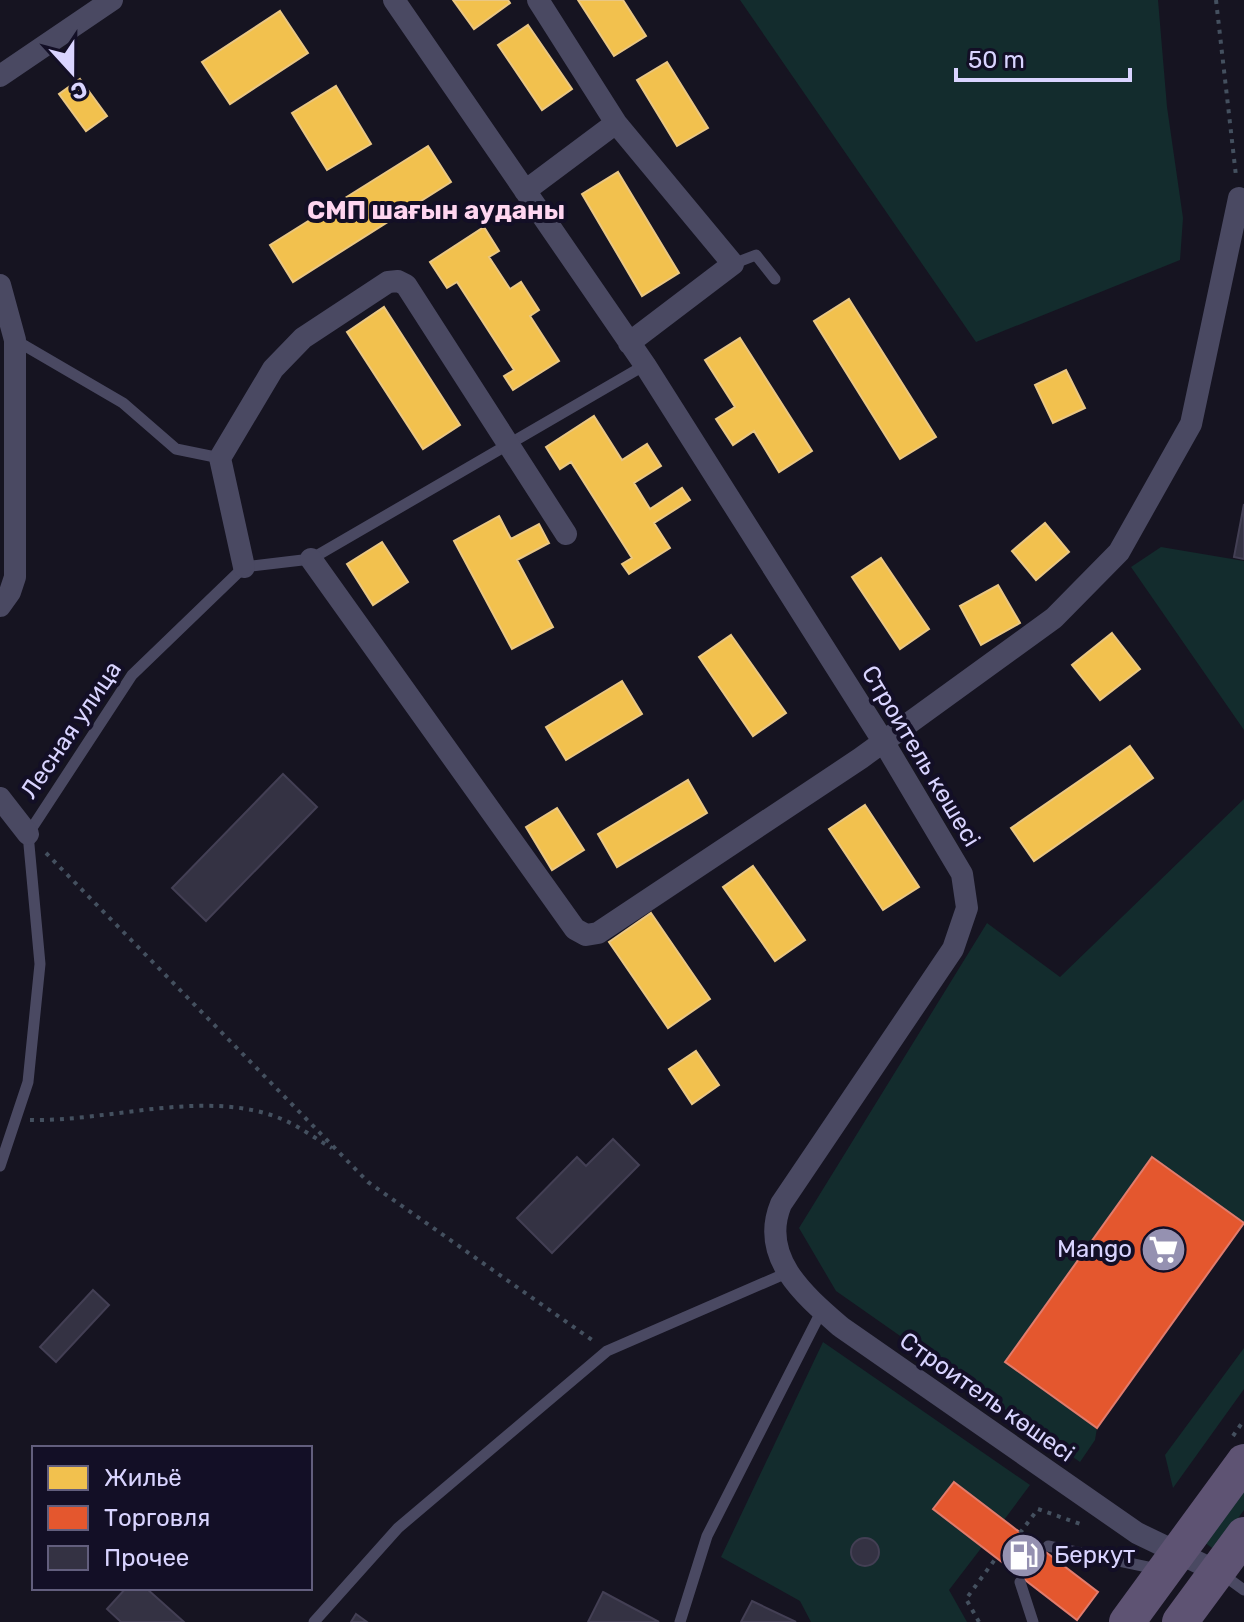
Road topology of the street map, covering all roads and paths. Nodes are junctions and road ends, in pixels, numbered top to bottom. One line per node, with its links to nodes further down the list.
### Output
1 (112, 0): 5 (street)
2 (394, 0): 7 (street, Строитель көшесі)
3 (538, 0): 6 (street)
4 (1216, 0): 8 (path)
5 (0, 76)
6 (616, 123): 7 (street); 9 (street)
7 (525, 191): 13 (street, Строитель көшесі)
8 (1239, 198): 21 (street)
9 (733, 264): 10 (lane); 13 (street)
10 (775, 279)
11 (0, 285): 12 (street)
12 (15, 340): 16 (lane); 20 (street)
13 (629, 343): 14 (street, Строитель көшесі)
14 (645, 365): 15 (lane); 21 (street, Строитель көшесі)
15 (510, 444): 16 (street); 17 (street); 18 (lane)
16 (220, 458): 19 (street)
17 (566, 534)
18 (311, 559): 19 (lane); 21 (street)
19 (244, 567): 23 (lane, Лесная улица)
20 (0, 606)
21 (883, 741): 27 (street, Строитель көшесі)
22 (0, 798): 23 (street)
23 (28, 834): 24 (lane, Лесная улица); 25 (path)
24 (16, 1119): 25 (path); 26 (lane, Лесная улица)
25 (338, 1151): 29 (path)
26 (0, 1166)
27 (789, 1272): 28 (street, Строитель көшесі); 29 (lane)
28 (822, 1310): 37 (street, Строитель көшесі); 41 (lane)
29 (607, 1351): 40 (lane)
30 (1244, 1420): 31 (path)
31 (1235, 1454): 37 (main road)
32 (1095, 1529): 33 (path)
33 (1020, 1533)
34 (1244, 1535): 38 (main road)
35 (1048, 1546): 37 (lane)
36 (996, 1558): 42 (path)
37 (1173, 1561): 38 (street, Строитель көшесі); 44 (main road)
38 (1231, 1581): 45 (main road)
39 (1020, 1582): 43 (lane)
40 (314, 1622)
41 (680, 1622)
42 (979, 1622)
43 (1033, 1622)
44 (1127, 1622)
45 (1180, 1622)

